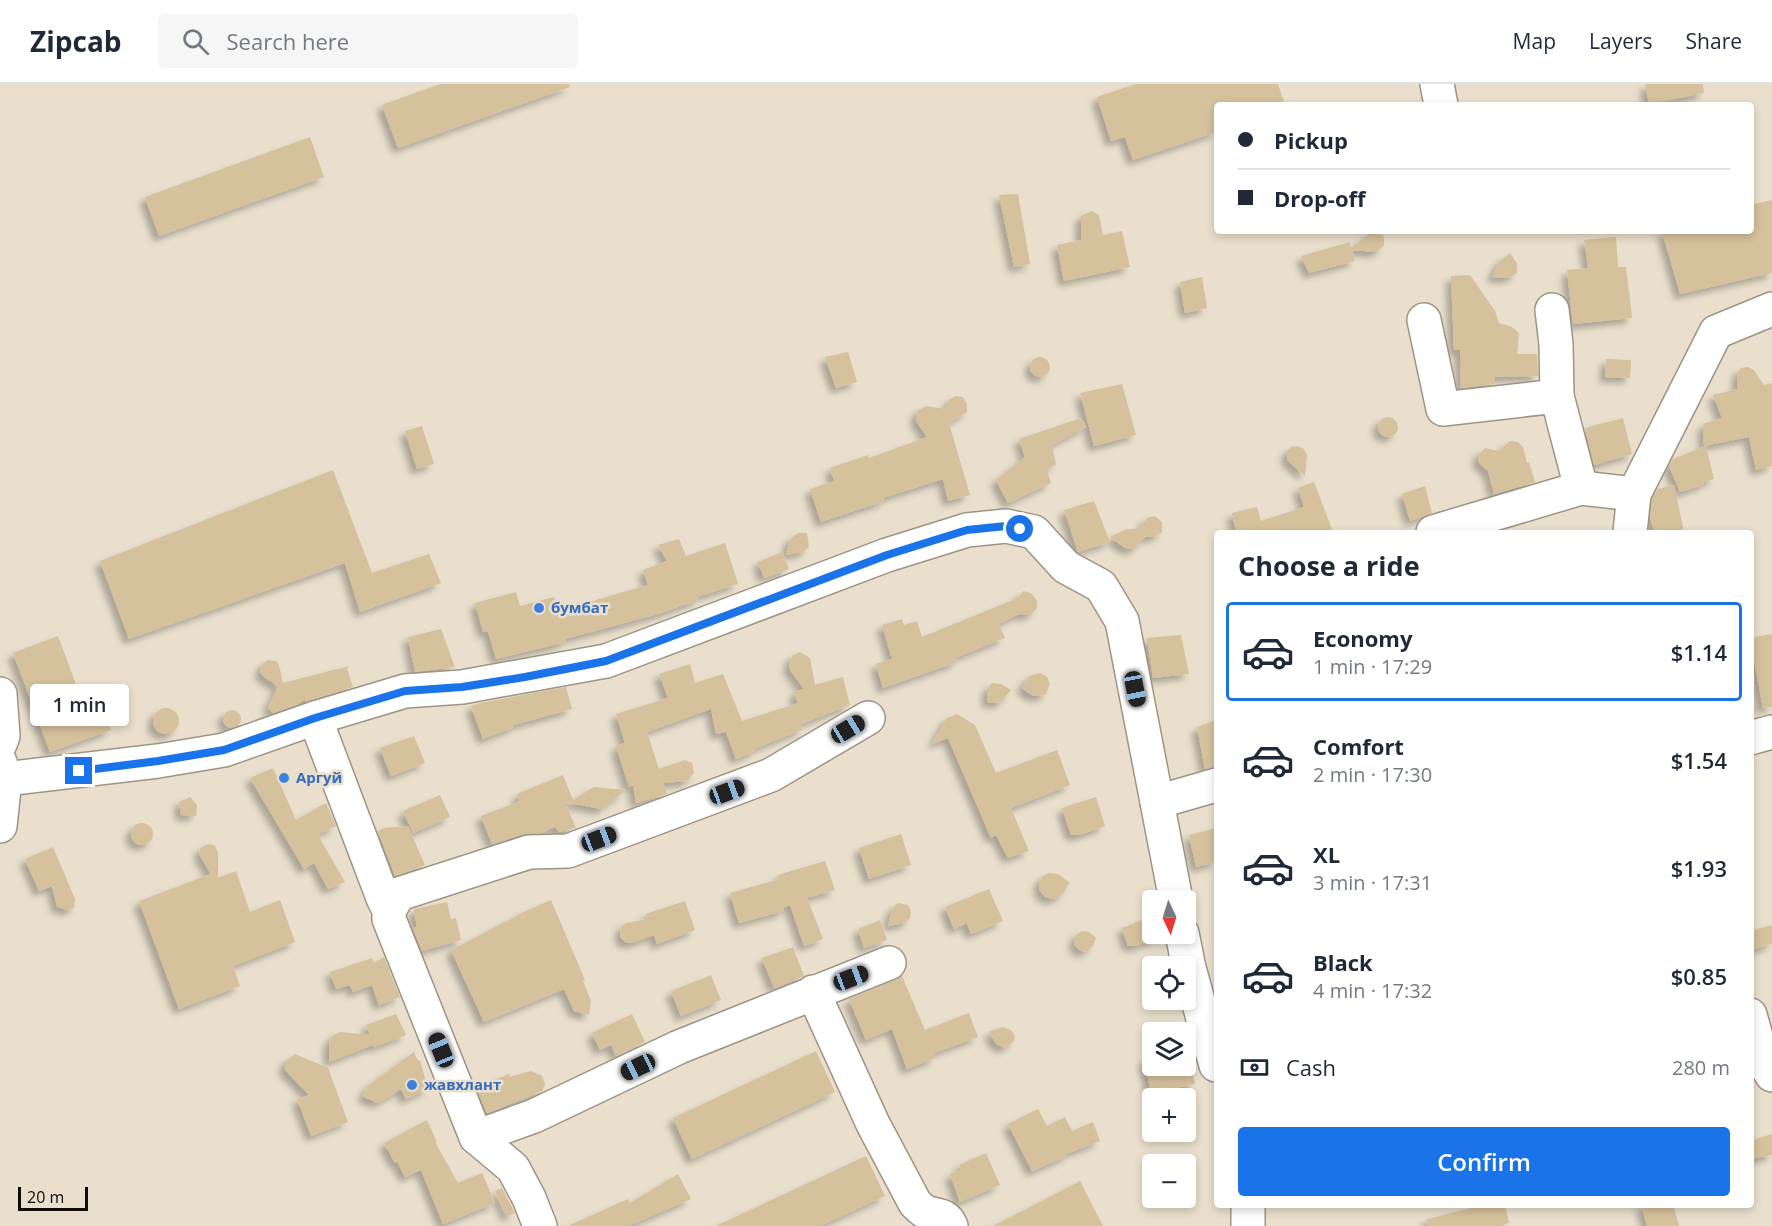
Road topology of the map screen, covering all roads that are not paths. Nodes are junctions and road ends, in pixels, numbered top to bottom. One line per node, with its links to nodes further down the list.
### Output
1 (1437, 84): 2 (street)
2 (1440, 102)
3 (1772, 309): 8 (street)
4 (1552, 310): 6 (street)
5 (1424, 320): 6 (street)
6 (1557, 396): 7 (street)
7 (1581, 488): 8 (street); 9 (street)
8 (1634, 494): 10 (street)
9 (1440, 530)
10 (1630, 530)
11 (0, 694): 16 (street)
12 (315, 718): 17 (street); 19 (street); 22 (street)
13 (868, 718): 22 (street)
14 (1772, 732): 15 (street)
15 (1754, 737)
16 (0, 744)
17 (3, 770): 20 (street)
18 (1214, 786): 19 (street)
19 (1157, 802): 21 (street)
20 (0, 826)
21 (1174, 890)
22 (389, 910): 30 (street)
23 (1190, 944): 25 (street)
24 (889, 963): 26 (street)
25 (1203, 963): 28 (street)
26 (813, 992): 30 (street); 33 (street)
27 (1754, 1029): 29 (street)
28 (1214, 1049)
29 (1764, 1065)
30 (476, 1137): 32 (street)
31 (1248, 1208): 34 (street)
32 (540, 1226)
33 (951, 1226)
34 (1248, 1226)

